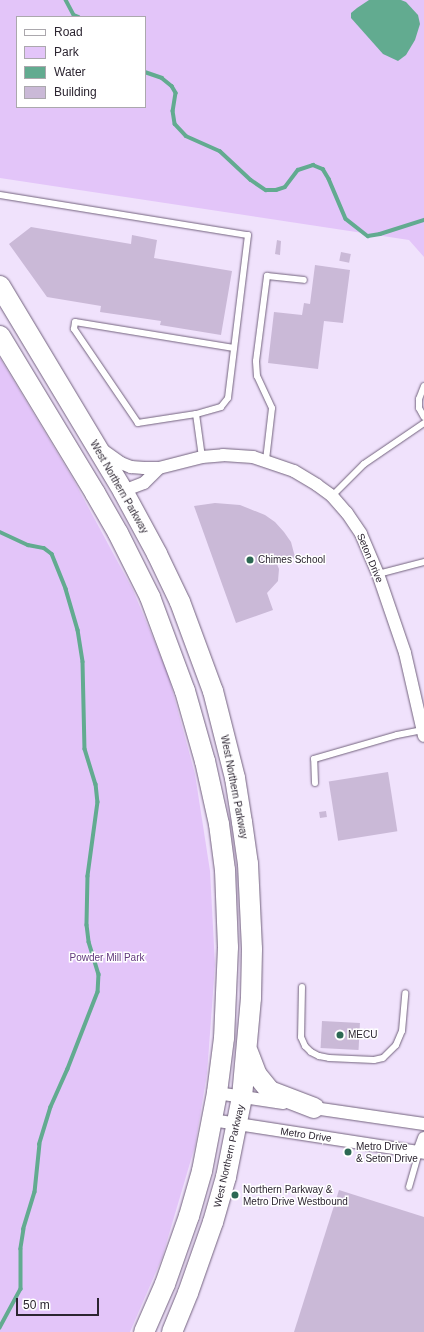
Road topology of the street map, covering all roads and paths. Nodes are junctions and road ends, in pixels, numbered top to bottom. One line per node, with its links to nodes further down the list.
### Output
1 (0, 195): 5 (lane)
2 (304, 280): 12 (lane)
3 (0, 286): 10 (main road, West Northern Parkway)
4 (0, 336): 15 (main road)
5 (234, 348): 7 (lane); 7 (lane)
6 (424, 386): 8 (lane)
7 (196, 414): 11 (lane)
8 (424, 417)
9 (424, 423): 16 (lane)
10 (95, 444): 13 (street, Seton Drive); 14 (main road, West Northern Parkway)
11 (202, 457): 12 (street, Seton Drive); 13 (street, Seton Drive)
12 (266, 460): 16 (street, Seton Drive)
13 (159, 468): 14 (street)
14 (123, 491): 15 (main road); 23 (main road, West Northern Parkway)
15 (95, 493): 24 (main road)
16 (332, 496): 18 (street, Seton Drive)
17 (424, 562): 18 (lane)
18 (378, 574): 19 (street, Seton Drive)
19 (423, 733): 20 (lane)
20 (315, 783)
21 (302, 987): 22 (lane)
22 (405, 993)
23 (248, 1049): 25 (main road, West Northern Parkway); 26 (main road)
24 (217, 1093): 25 (street); 27 (main road)
25 (242, 1097): 26 (street); 29 (main road, West Northern Parkway)
26 (314, 1108): 28 (street)
27 (212, 1120): 29 (street, Metro Drive); 33 (main road)
28 (424, 1124)
29 (238, 1125): 31 (street, Metro Drive); 34 (main road, West Northern Parkway)
30 (424, 1138): 31 (street)
31 (421, 1153): 32 (lane)
32 (409, 1187)
33 (144, 1332)
34 (172, 1332)

